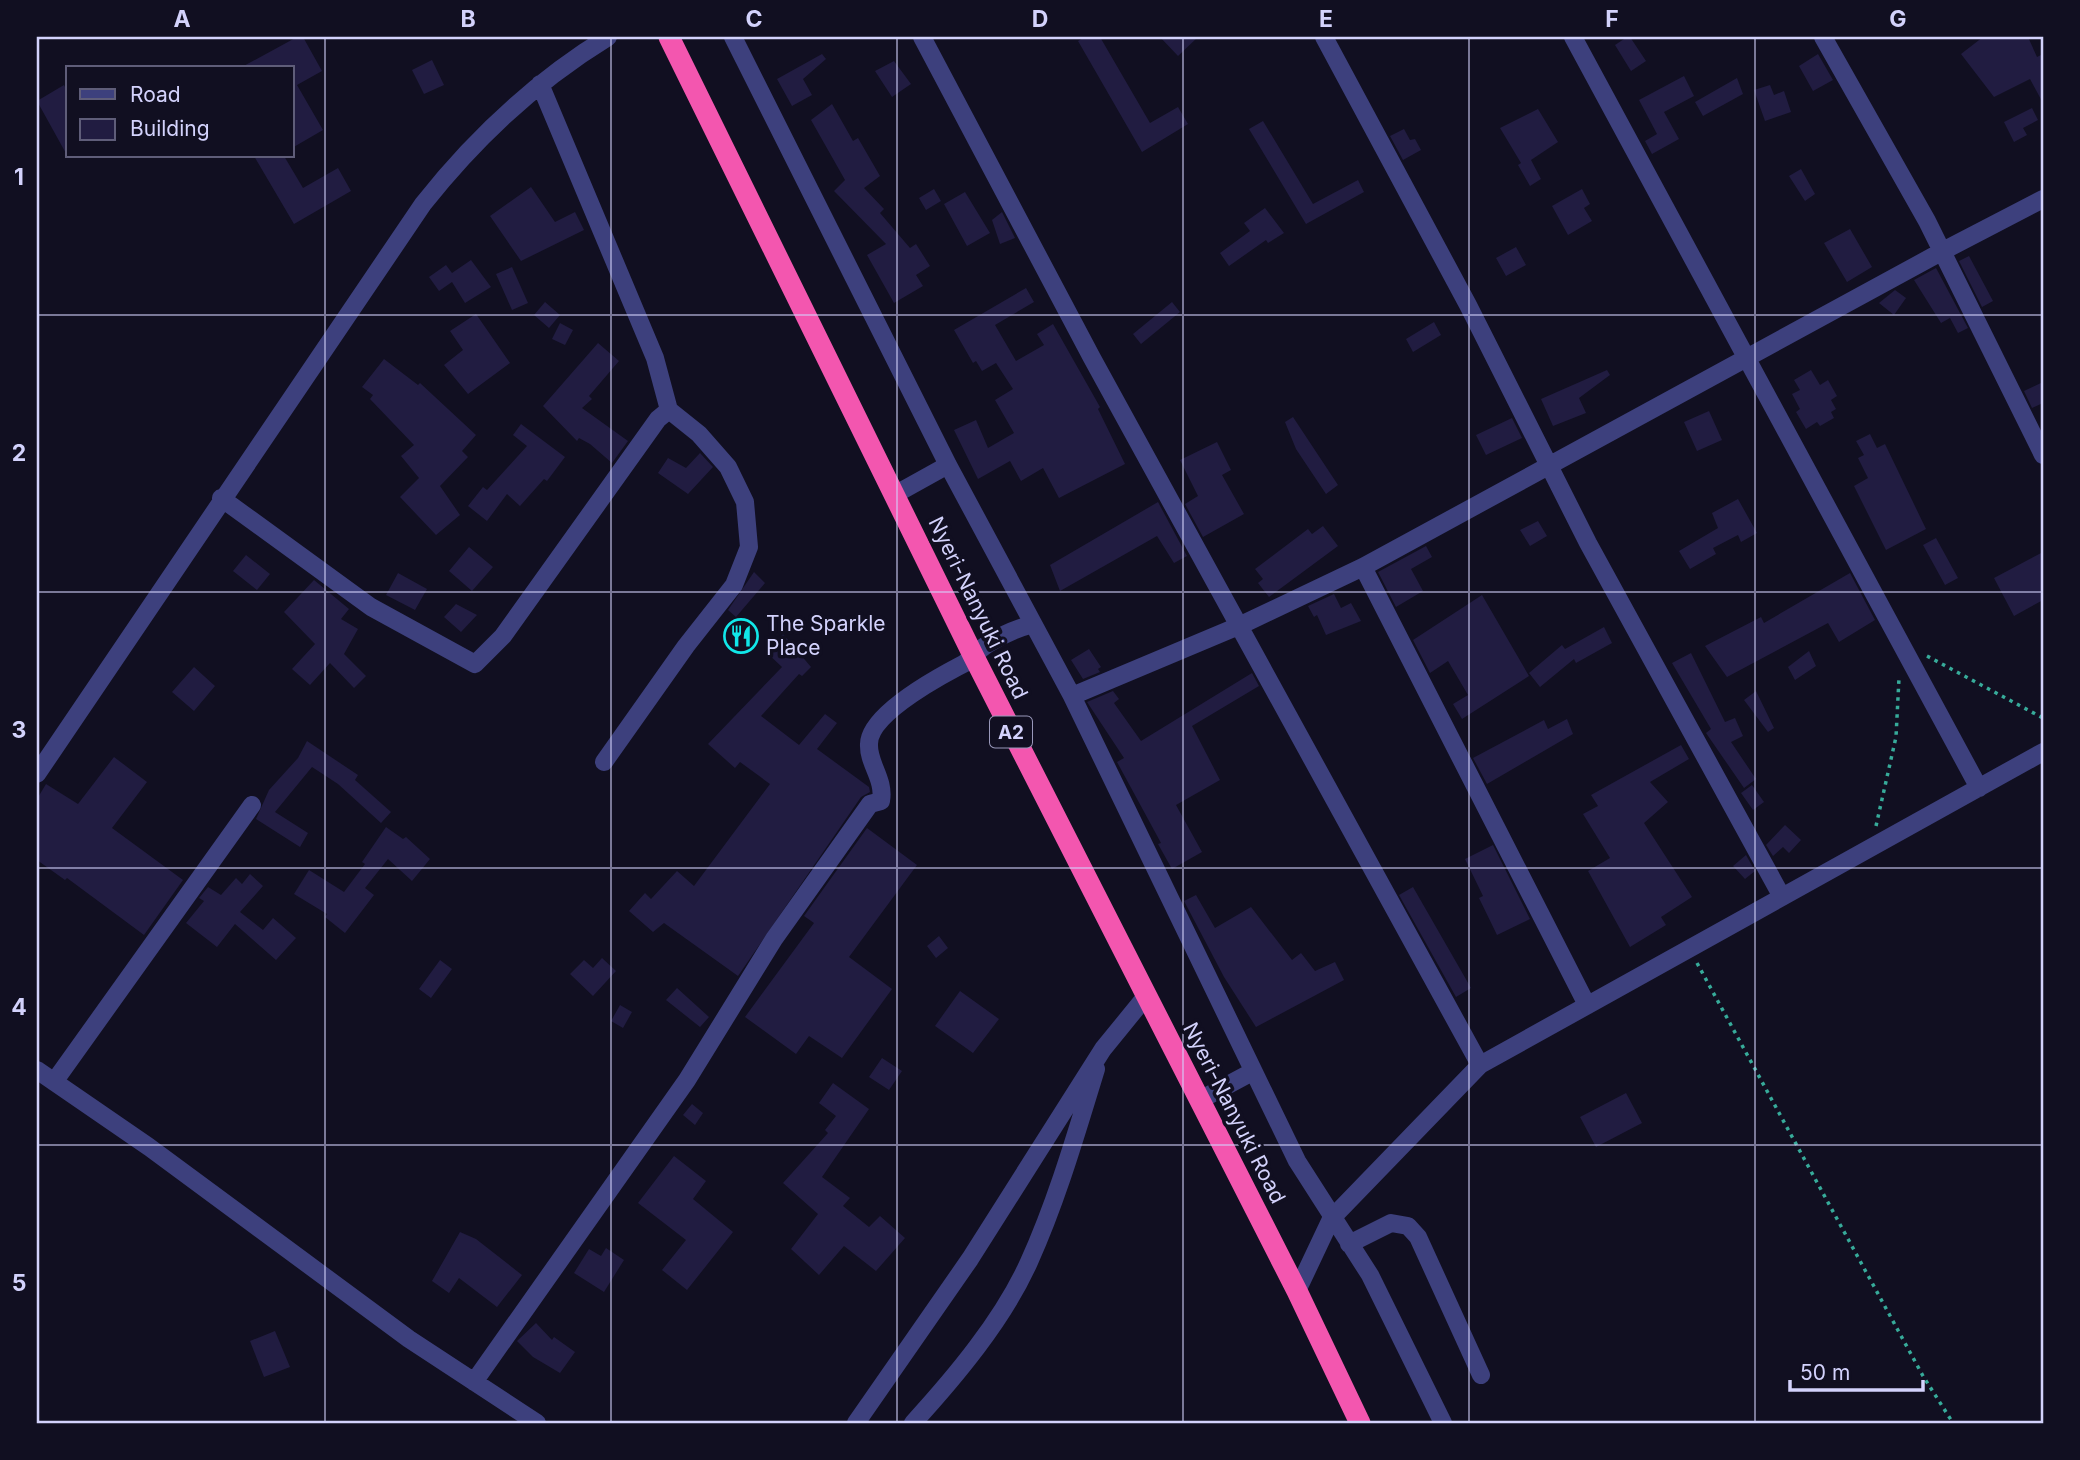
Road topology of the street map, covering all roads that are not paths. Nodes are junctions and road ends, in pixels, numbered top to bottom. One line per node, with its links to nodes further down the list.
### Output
1 (608, 37): 8 (street)
2 (669, 37): 16 (highway, Nyeri-Nanyuki Road / A2)
3 (733, 37): 14 (street)
4 (922, 37): 20 (street)
5 (1324, 37): 15 (street)
6 (1573, 37): 11 (street)
7 (1824, 37): 10 (street)
8 (540, 84): 12 (street); 17 (street)
9 (2043, 200): 10 (street)
10 (1941, 252): 11 (street); 13 (street)
11 (1747, 358): 15 (street); 26 (street)
12 (669, 410): 17 (street); 24 (street)
13 (2043, 455)
14 (948, 465): 16 (street); 19 (street)
15 (1549, 465): 18 (street); 28 (street)
16 (894, 495): 21 (highway, Nyeri-Nanyuki Road / A2)
17 (221, 498): 25 (street)
18 (1363, 567): 20 (street); 30 (street)
19 (1033, 624): 21 (street); 22 (street)
20 (1241, 625): 22 (street); 32 (street)
21 (971, 659): 29 (highway, Nyeri-Nanyuki Road / A2); 41 (street)
22 (1072, 695): 34 (street)
23 (2043, 752): 26 (street)
24 (604, 762)
25 (37, 774)
26 (1979, 788): 28 (street)
27 (252, 805): 35 (street)
28 (1782, 897): 30 (street)
29 (1147, 995): 31 (street); 36 (highway, Nyeri-Nanyuki Road / A2)
30 (1587, 1005): 32 (street)
31 (1103, 1049): 43 (street); 44 (street)
32 (1480, 1065): 37 (street)
33 (37, 1070): 35 (street)
34 (1252, 1072): 36 (street); 37 (street)
35 (54, 1082): 41 (street)
36 (1200, 1100): 39 (highway, Nyeri-Nanyuki Road / A2)
37 (1331, 1219): 38 (street); 39 (street)
38 (1349, 1244): 40 (street); 46 (street)
39 (1297, 1291): 45 (highway, Nyeri-Nanyuki Road / A2)
40 (1481, 1375)
41 (474, 1382): 42 (street)
42 (537, 1423)
43 (856, 1423)
44 (913, 1423)
45 (1360, 1423)
46 (1443, 1423)

